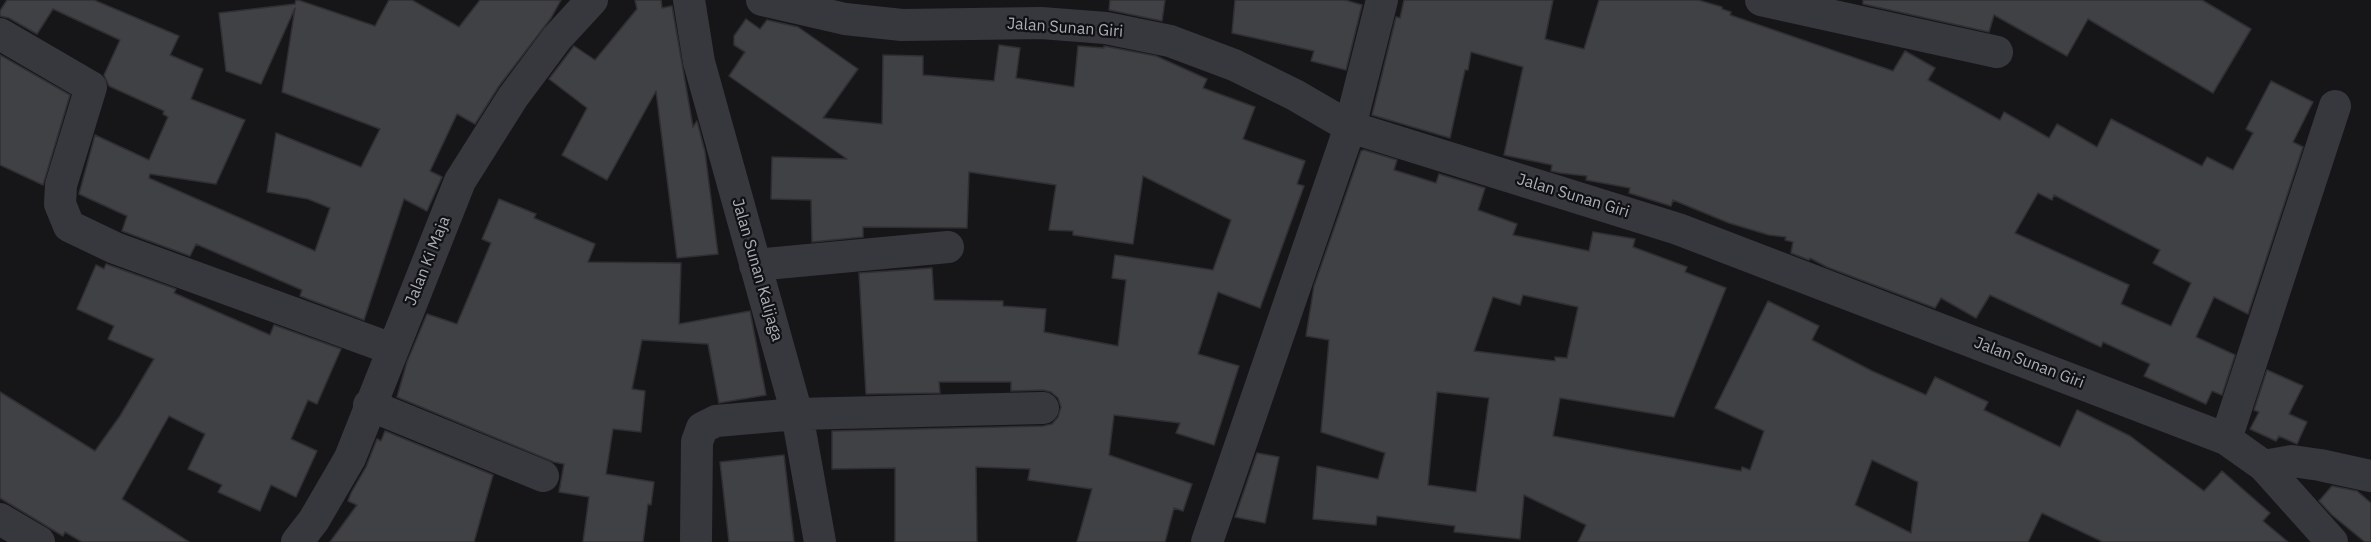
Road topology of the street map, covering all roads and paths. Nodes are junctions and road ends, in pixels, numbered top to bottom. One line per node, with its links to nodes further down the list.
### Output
1 (592, 0): 13 (street, Jalan Ki Maja)
2 (688, 0): 12 (street, Jalan Sunan Kalijaga)
3 (762, 0): 10 (street, Jalan Sunan Giri)
4 (1382, 0): 10 (street)
5 (1761, 0): 6 (street)
6 (1846, 10): 8 (street)
7 (0, 34): 13 (street)
8 (1997, 52)
9 (2335, 106): 17 (street)
10 (1350, 127): 17 (street, Jalan Sunan Giri); 27 (street)
11 (948, 247): 12 (street)
12 (755, 265): 16 (street, Jalan Sunan Kalijaga)
13 (392, 350): 14 (street, Jalan Ki Maja)
14 (369, 405): 19 (street); 25 (street, Jalan Ki Maja)
15 (1043, 408): 16 (street)
16 (797, 414): 22 (street); 26 (street, Jalan Sunan Kalijaga)
17 (2226, 439): 18 (street, Jalan Sunan Giri)
18 (2264, 466): 20 (street); 23 (street, Jalan Sunan Giri)
19 (543, 476)
20 (2371, 476)
21 (0, 519): 24 (street)
22 (696, 539)
23 (2330, 541)
24 (39, 542)
25 (297, 542)
26 (820, 542)
27 (1207, 542)

